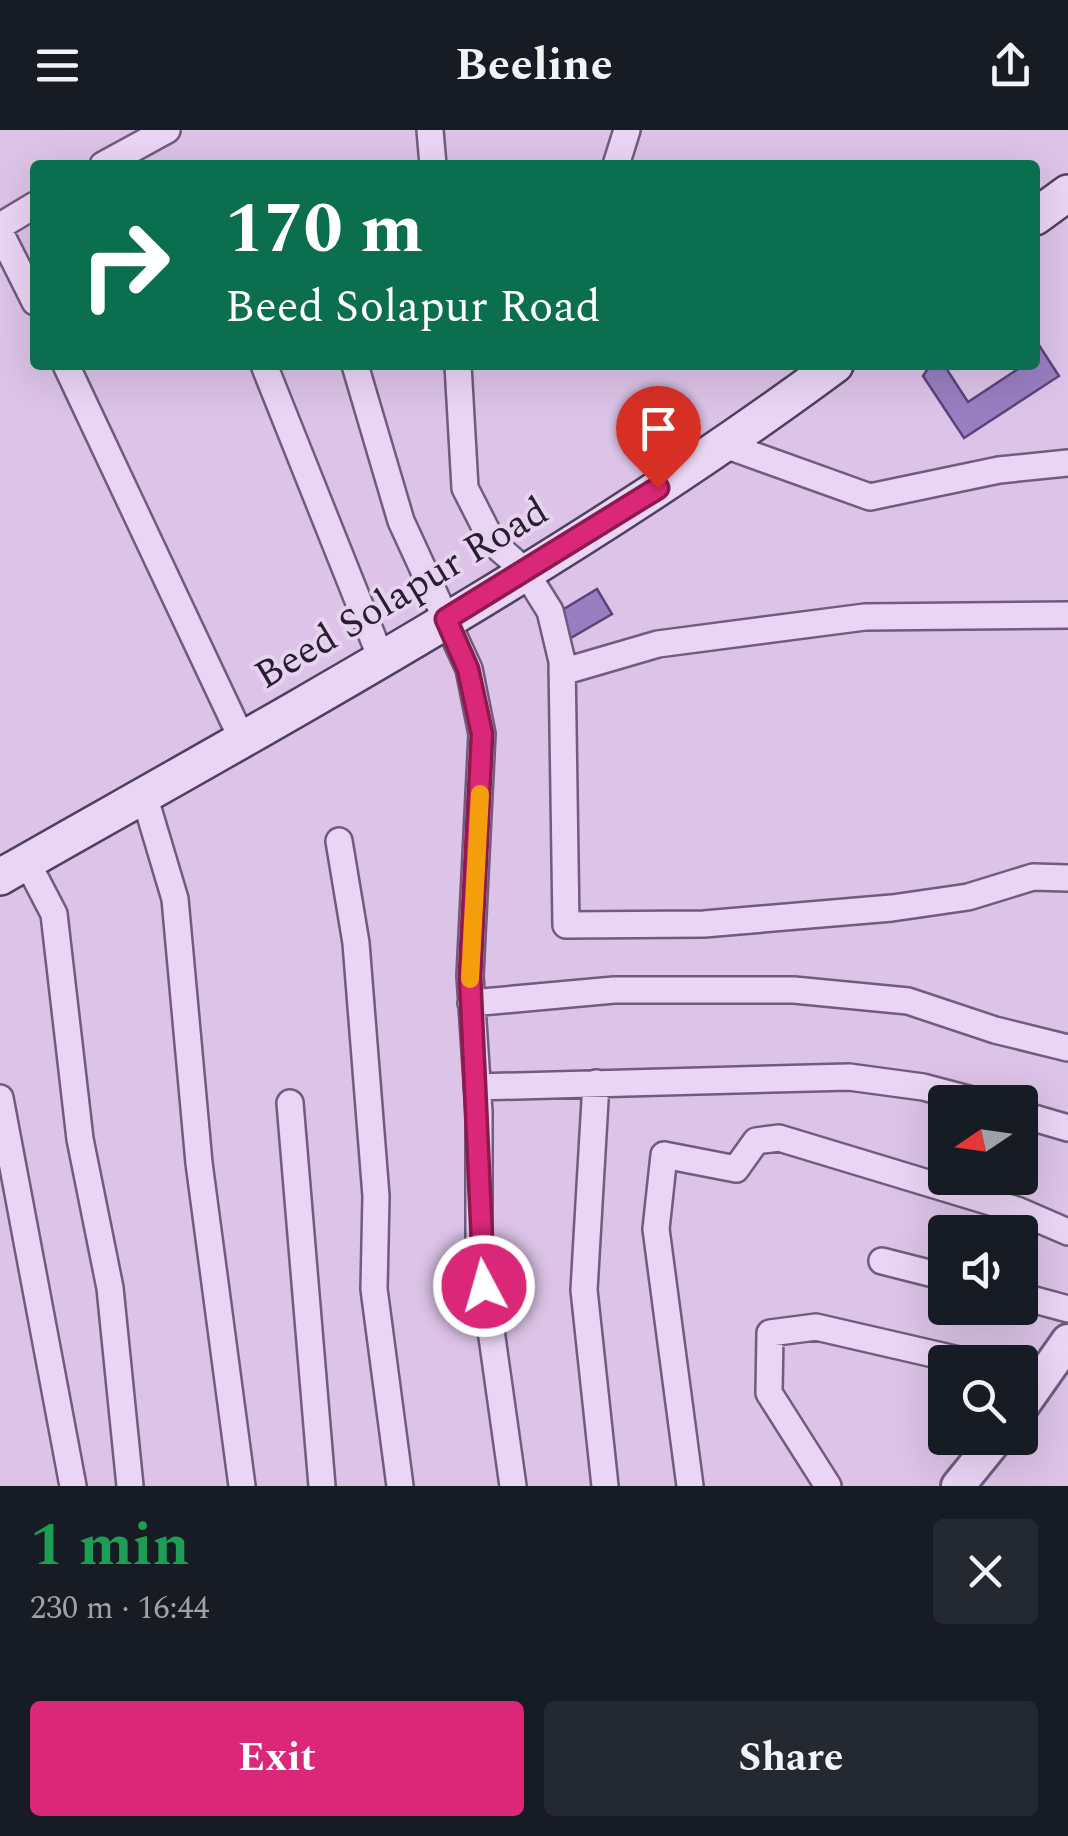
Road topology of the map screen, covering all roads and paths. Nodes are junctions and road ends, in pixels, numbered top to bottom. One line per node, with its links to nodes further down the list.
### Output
1 (167, 130): 4 (street)
2 (430, 130): 5 (street)
3 (627, 130): 6 (street)
4 (112, 160)
5 (433, 160)
6 (618, 160)
7 (1068, 192): 9 (main road)
8 (30, 208): 10 (street)
9 (1040, 213)
10 (0, 229): 11 (street)
11 (30, 292)
12 (68, 370): 24 (street)
13 (266, 370): 22 (street)
14 (356, 370): 21 (street)
15 (458, 370): 19 (street)
16 (828, 370): 17 (main road, Beed Solapur Road)
17 (725, 446): 18 (street); 19 (main road, Beed Solapur Road)
18 (1068, 463)
19 (526, 571): 21 (main road, Beed Solapur Road); 23 (street)
20 (1068, 615): 23 (street)
21 (446, 619): 22 (main road, Beed Solapur Road); 29 (street)
22 (382, 658): 24 (main road, Beed Solapur Road)
23 (562, 672): 28 (street)
24 (242, 739): 25 (main road, Beed Solapur Road)
25 (144, 795): 27 (main road, Beed Solapur Road); 49 (street)
26 (339, 841): 51 (street)
27 (13, 870): 48 (street)
28 (1068, 878)
29 (471, 1004): 30 (street); 32 (street)
30 (1068, 1048)
31 (596, 1083): 32 (street); 33 (street); 53 (street)
32 (477, 1087): 52 (street)
33 (928, 1088)
34 (0, 1098): 47 (street)
35 (290, 1103): 50 (street)
36 (1038, 1119): 37 (street)
37 (1068, 1128)
38 (1068, 1232): 54 (street)
39 (882, 1261): 40 (street)
40 (928, 1273)
41 (1038, 1301): 42 (street)
42 (1068, 1309)
43 (1068, 1341): 45 (street)
44 (928, 1353): 55 (street)
45 (1038, 1376)
46 (983, 1455): 56 (street)
47 (74, 1486)
48 (130, 1486)
49 (242, 1486)
50 (322, 1486)
51 (400, 1486)
52 (513, 1486)
53 (605, 1486)
54 (690, 1486)
55 (828, 1486)
56 (958, 1486)

